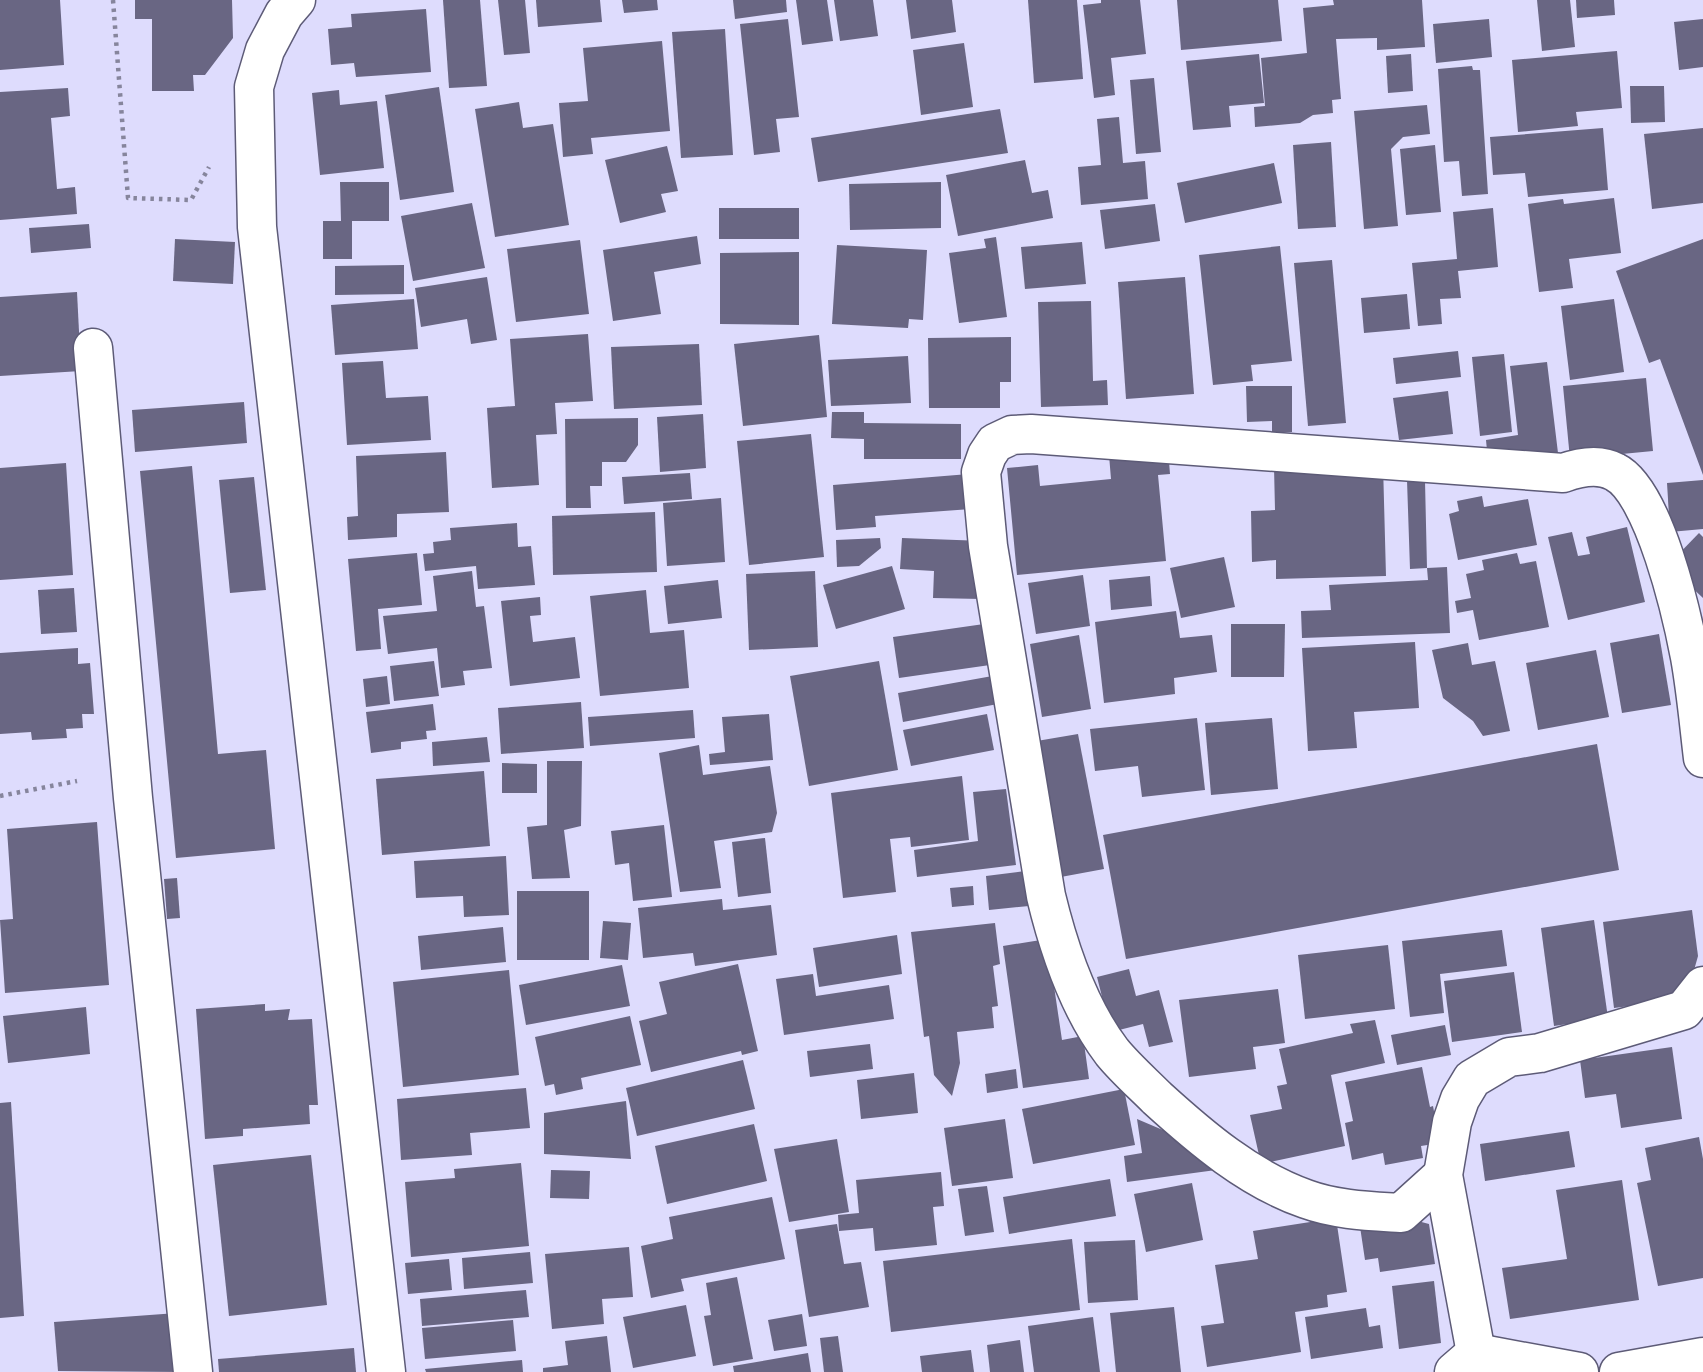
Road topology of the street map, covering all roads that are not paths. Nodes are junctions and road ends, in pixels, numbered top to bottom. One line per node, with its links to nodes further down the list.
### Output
1 (296, 0): 9 (street)
2 (93, 348): 8 (street)
3 (1703, 758): 5 (street)
4 (1703, 986): 5 (street)
5 (1443, 1175): 7 (street)
6 (1703, 1357): 11 (street)
7 (1465, 1363): 10 (street)
8 (193, 1372)
9 (386, 1372)
10 (1579, 1372)
11 (1619, 1372)

